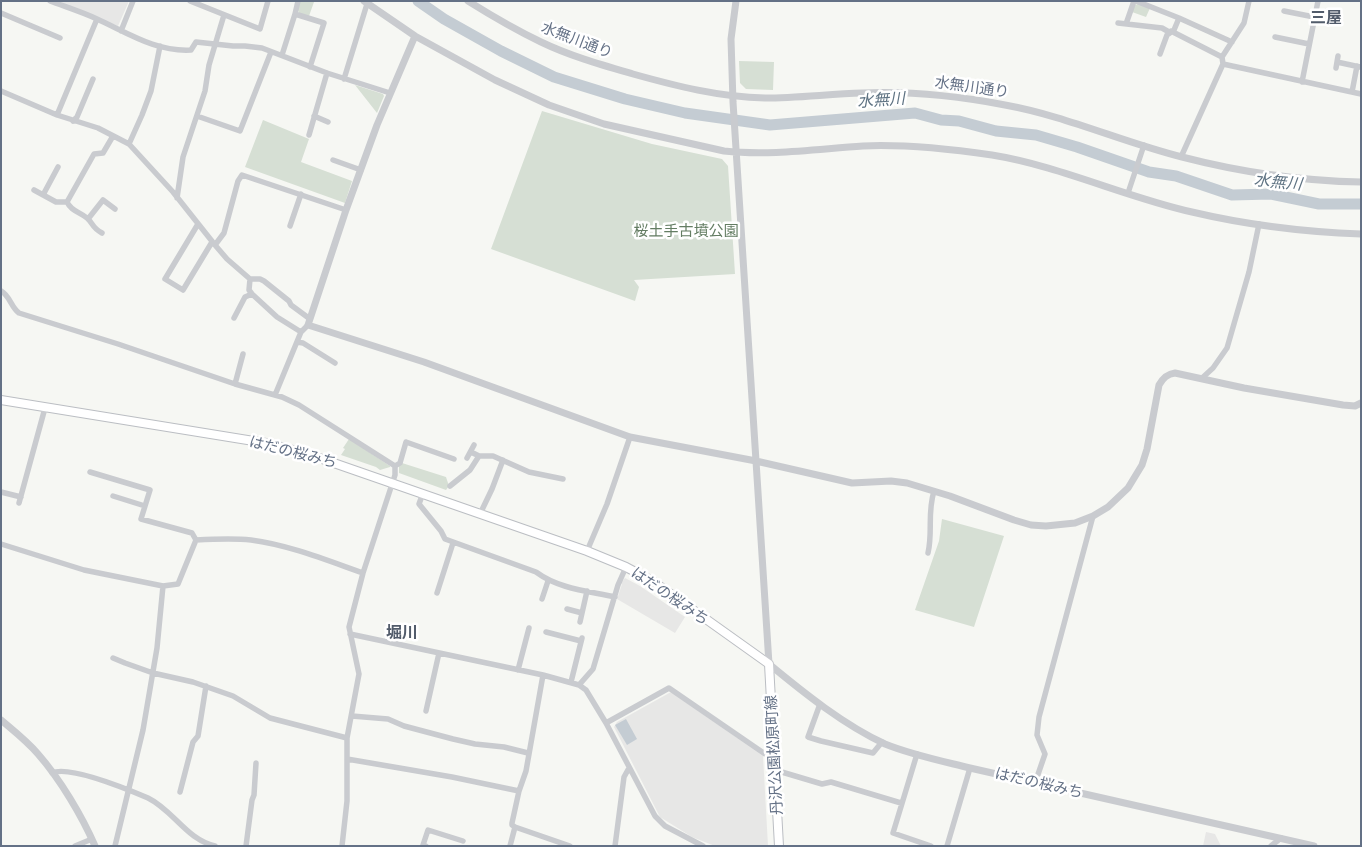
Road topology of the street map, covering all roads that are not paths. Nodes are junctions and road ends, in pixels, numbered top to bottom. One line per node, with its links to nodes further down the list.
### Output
1 (50, 1): 18 (street)
2 (133, 1): 21 (street)
3 (190, 1): 15 (street)
4 (268, 1): 15 (street)
5 (298, 1): 14 (street)
6 (468, 1): 45 (street, 水無川通り)
7 (736, 1): 45 (street)
8 (1135, 1): 17 (street); 20 (street)
9 (1249, 1): 26 (street)
10 (1318, 1): 16 (street)
11 (366, 2): 23 (street); 39 (street)
12 (1284, 11): 16 (street)
13 (1, 13): 25 (street)
14 (295, 14): 32 (street); 36 (street)
15 (224, 15): 27 (street)
16 (1314, 17): 28 (street)
17 (1179, 18): 22 (street); 26 (street)
18 (97, 19): 21 (street); 46 (street)
19 (1118, 23): 20 (street)
20 (1126, 24): 22 (street)
21 (121, 31): 29 (street)
22 (1170, 32): 31 (street); 33 (street)
23 (415, 36): 43 (street); 55 (street)
24 (1275, 37): 28 (street)
25 (60, 38)
26 (1232, 42): 33 (street)
27 (215, 44): 29 (street); 30 (street); 47 (street)
28 (1309, 44): 40 (street)
29 (160, 46): 53 (street)
30 (271, 52): 32 (street); 47 (street)
31 (1160, 54)
32 (282, 56): 36 (street)
33 (1222, 61): 40 (street); 56 (street)
34 (1337, 62): 35 (street)
35 (1359, 66): 42 (street)
36 (310, 67): 37 (street)
37 (327, 73): 39 (street); 48 (street)
38 (93, 79): 49 (street)
39 (344, 79): 43 (street)
40 (1302, 82): 42 (street)
41 (1, 91): 46 (street)
42 (1352, 92): 44 (street)
43 (390, 94): 59 (street)
44 (1361, 94)
45 (733, 99): 54 (street, 水無川通り); 55 (street)
46 (57, 114): 49 (street)
47 (197, 116): 65 (street)
48 (314, 116): 50 (street); 51 (street)
49 (73, 121): 52 (street)
50 (328, 122)
51 (309, 135)
52 (113, 136): 53 (street); 66 (street)
53 (128, 144): 65 (street)
54 (1143, 148): 56 (street, 水無川通り); 62 (street)
55 (737, 153): 62 (street); 98 (street)
56 (1181, 157): 60 (street, 水無川通り)
57 (333, 160): 59 (street)
58 (58, 167): 64 (street)
59 (361, 170): 68 (street)
60 (1361, 182)
61 (34, 190): 64 (street)
62 (1130, 190): 71 (street)
63 (301, 194): 68 (street); 72 (street); 75 (street)
64 (43, 195): 66 (street)
65 (177, 198): 70 (street)
66 (67, 202): 69 (street)
67 (115, 209): 69 (street)
68 (346, 210): 80 (street)
69 (88, 219): 73 (street)
70 (198, 224): 75 (street); 75 (street)
71 (1259, 224): 74 (street); 85 (street)
72 (290, 226)
73 (102, 233)
74 (1361, 234)
75 (213, 244): 76 (street)
76 (250, 279): 78 (street); 80 (street)
77 (1, 291): 86 (street)
78 (252, 294): 79 (street); 81 (street)
79 (234, 318)
80 (309, 322): 81 (street); 91 (street)
81 (301, 332): 82 (street)
82 (297, 342): 84 (street); 87 (street)
83 (243, 354): 86 (street)
84 (335, 363)
85 (1201, 379): 89 (street); 110 (street)
86 (235, 384): 87 (street)
87 (275, 396): 99 (street)
88 (1, 400): 90 (main road, はだの桜みち)
89 (1361, 404)
90 (45, 408): 102 (main road, はだの桜みち); 105 (street)
91 (630, 437): 98 (street); 114 (street)
92 (474, 445): 93 (street)
93 (470, 452): 94 (street); 95 (street)
94 (479, 456): 97 (street); 103 (street)
95 (467, 458)
96 (454, 459): 99 (street)
97 (503, 460): 101 (street); 109 (street)
98 (756, 461): 104 (street); 132 (street)
99 (395, 466): 102 (street)
100 (90, 472): 108 (street)
101 (563, 479)
102 (392, 482): 106 (main road, はだの桜みち); 117 (street)
103 (450, 486)
104 (934, 491): 110 (street); 115 (street)
105 (1, 492)
106 (423, 494): 109 (main road, はだの桜みち); 112 (street)
107 (112, 496): 108 (street)
108 (145, 506): 111 (street)
109 (480, 514): 114 (main road, はだの桜みち)
110 (1093, 516): 155 (street)
111 (196, 540): 117 (street); 119 (street)
112 (453, 543): 118 (street); 121 (street)
113 (1, 544): 119 (street)
114 (587, 551): 116 (main road, はだの桜みち)
115 (928, 554)
116 (626, 567): 122 (street); 132 (main road, はだの桜みち)
117 (363, 573): 129 (street)
118 (548, 581): 120 (street); 123 (street)
119 (163, 586): 134 (street)
120 (587, 591): 122 (street); 125 (street)
121 (438, 592)
122 (615, 597): 137 (street)
123 (542, 599)
124 (567, 609): 125 (street)
125 (582, 613): 126 (street)
126 (580, 622)
127 (529, 628): 133 (street)
128 (546, 632): 136 (street)
129 (350, 634): 130 (street); 141 (street)
130 (440, 653): 133 (street); 140 (street)
131 (113, 658): 134 (street)
132 (769, 664): 139 (street, はだの桜みち); 147 (main road, 丹沢公園松原町線)
133 (518, 670): 135 (street)
134 (153, 673): 138 (street); 156 (street)
135 (543, 675): 136 (street); 146 (street)
136 (570, 682): 137 (street)
137 (579, 685): 143 (street)
138 (206, 686): 144 (street); 158 (street)
139 (820, 704): 145 (street, はだの桜みち); 145 (street)
140 (426, 712)
141 (352, 716): 144 (street); 146 (street)
142 (1, 720): 154 (street)
143 (606, 722): 147 (street); 151 (street)
144 (347, 738): 149 (street)
145 (882, 742): 148 (street, はだの桜みち)
146 (528, 753): 157 (street)
147 (774, 754): 153 (main road, 丹沢公園松原町線)
148 (917, 754): 152 (street, はだの桜みち); 159 (street)
149 (347, 759): 157 (street); 168 (street)
150 (256, 764): 167 (street)
151 (629, 768): 172 (street); 173 (street)
152 (970, 768): 155 (street, はだの桜みち); 176 (street)
153 (775, 770): 159 (street); 174 (main road, 丹沢公園松原町線)
154 (52, 773): 156 (street); 163 (street)
155 (1035, 782): 161 (street, はだの桜みち)
156 (127, 789): 165 (street); 166 (street)
157 (519, 791): 160 (street)
158 (180, 792)
159 (901, 803): 175 (street)
160 (515, 827): 170 (street); 171 (street)
161 (1281, 838): 177 (street); 178 (street, はだの桜みち)
162 (463, 842): 169 (street)
163 (94, 843): 164 (street)
164 (76, 846)
165 (114, 846)
166 (215, 846)
167 (246, 846)
168 (342, 846)
169 (426, 846)
170 (510, 846)
171 (570, 846)
172 (615, 846)
173 (703, 846)
174 (779, 846)
175 (931, 846)
176 (947, 846)
177 (1271, 846)
178 (1314, 846)

